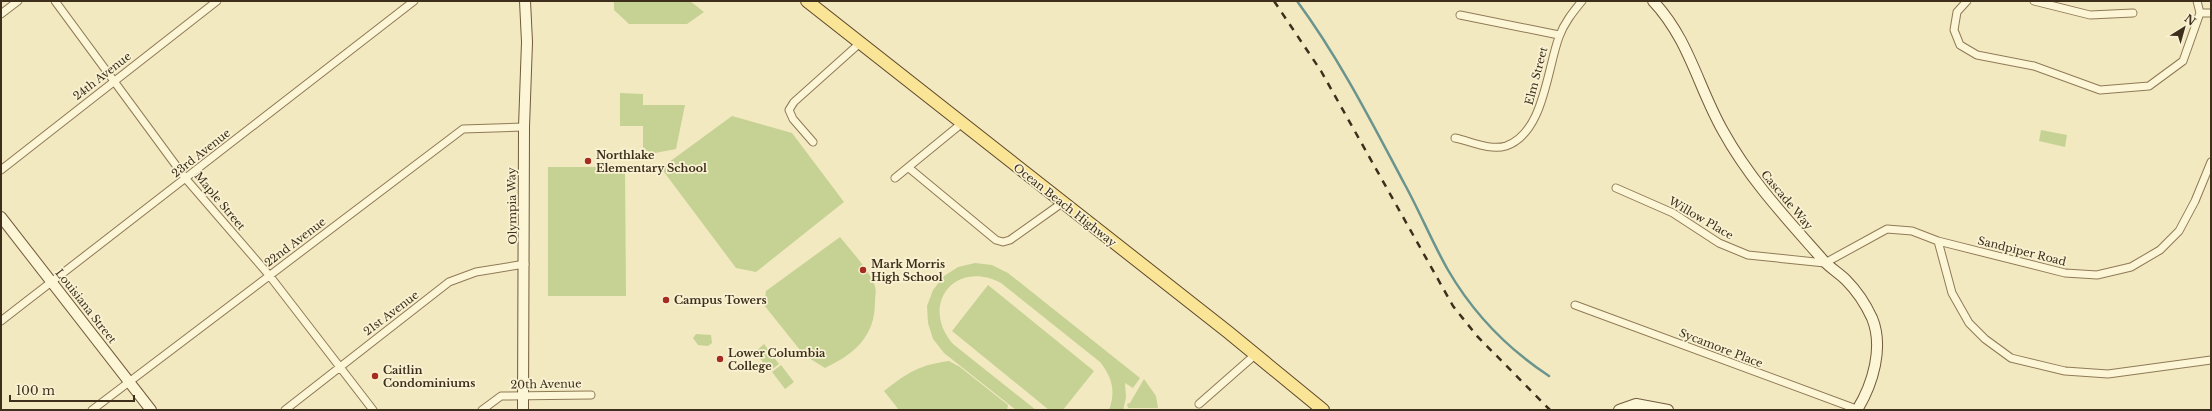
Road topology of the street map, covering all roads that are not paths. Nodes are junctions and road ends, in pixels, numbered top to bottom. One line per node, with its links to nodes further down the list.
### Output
1 (18, 1): 15 (street)
2 (55, 1): 19 (street, Maple Street)
3 (217, 1): 19 (street, 24th Avenue)
4 (414, 1): 28 (street, 23rd Avenue)
5 (525, 1): 21 (street, Olympia Way)
6 (807, 1): 18 (main road, Ocean Beach Highway)
7 (1582, 1): 17 (street, Elm Street)
8 (1653, 1): 33 (street, Cascade Way)
9 (1967, 1): 13 (street)
10 (2034, 1): 12 (street)
11 (2197, 1): 13 (street)
12 (2133, 13)
13 (2200, 13): 14 (street)
14 (2211, 13)
15 (1, 14)
16 (1460, 15): 17 (street)
17 (1559, 35): 22 (street, Elm Street)
18 (860, 43): 20 (main road, Ocean Beach Highway); 23 (street)
19 (115, 80): 26 (street, 24th Avenue); 28 (street, Maple Street)
20 (961, 124): 25 (street); 30 (main road, Ocean Beach Highway)
21 (524, 127): 34 (street, Olympia Way); 35 (street, 22nd Avenue)
22 (1455, 138)
23 (813, 142)
24 (2211, 162): 32 (street, Sandpiper Road)
25 (908, 168): 27 (street); 30 (street)
26 (1, 170)
27 (896, 178)
28 (186, 179): 35 (street, Maple Street); 36 (street, 23rd Avenue)
29 (1616, 188): 33 (street, Willow Place)
30 (1062, 203): 39 (main road, Ocean Beach Highway)
31 (1, 217): 36 (street, Louisiana Street)
32 (1938, 241): 33 (street, Sandpiper Road); 40 (street)
33 (1825, 263): 55 (street, Cascade Way)
34 (525, 264): 41 (street, 21st Avenue); 43 (street, Olympia Way)
35 (269, 276): 41 (street, Maple Street); 42 (street, 22nd Avenue)
36 (52, 282): 38 (street, 23rd Avenue); 42 (street, Louisiana Street)
37 (1576, 306): 55 (street, Sycamore Place)
38 (1, 321)
39 (1256, 354): 45 (street); 52 (main road, Ocean Beach Highway)
40 (2211, 360)
41 (339, 366): 48 (street, 21st Avenue); 49 (street, Maple Street)
42 (130, 382): 46 (street, 22nd Avenue); 47 (street, Louisiana Street)
43 (523, 395): 44 (street, 20th Avenue); 50 (street, 20th Avenue); 51 (street, Olympia Way)
44 (591, 395)
45 (1199, 404)
46 (92, 410)
47 (151, 410)
48 (285, 410)
49 (373, 410)
50 (482, 410)
51 (523, 410)
52 (1323, 410)
53 (1619, 410): 54 (street)
54 (1668, 410)
55 (1858, 410)

